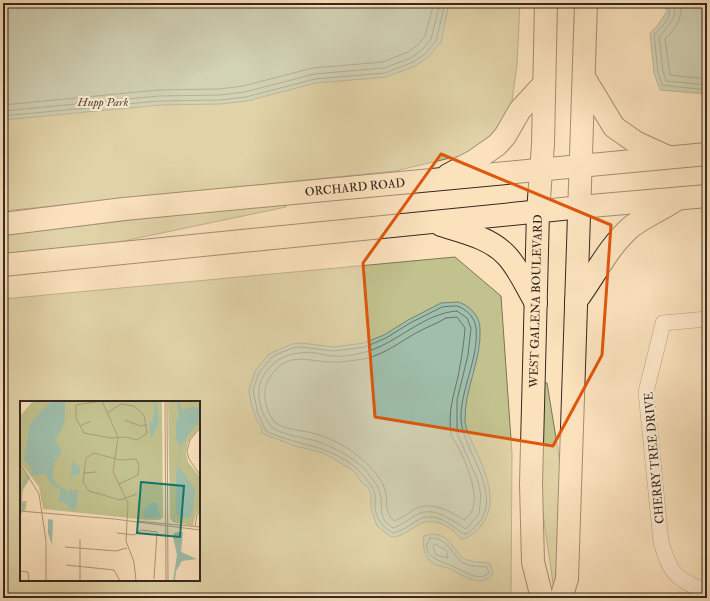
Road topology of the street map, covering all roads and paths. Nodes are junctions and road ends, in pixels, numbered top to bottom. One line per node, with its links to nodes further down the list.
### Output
1 (546, 3): 4 (main road, WEST GALENA BOULEVARD)
2 (586, 3): 3 (main road)
3 (584, 79): 6 (main road); 7 (main road)
4 (544, 84): 8 (main road, WEST GALENA BOULEVARD); 9 (main road)
5 (707, 154): 6 (main road, ORCHARD ROAD)
6 (670, 158): 7 (main road, ORCHARD ROAD)
7 (581, 166): 8 (main road, ORCHARD ROAD); 12 (main road)
8 (541, 170): 9 (main road, ORCHARD ROAD); 13 (main road, WEST GALENA BOULEVARD)
9 (439, 179): 15 (main road, ORCHARD ROAD)
10 (707, 196): 11 (main road)
11 (676, 199): 12 (main road); 17 (main road)
12 (580, 207): 13 (main road); 17 (main road)
13 (538, 212): 14 (main road); 18 (main road, WEST GALENA BOULEVARD)
14 (432, 222): 16 (main road); 18 (main road)
15 (3, 224)
16 (3, 265)
17 (576, 301): 22 (main road)
18 (536, 303): 21 (main road, WEST GALENA BOULEVARD)
19 (707, 319): 20 (street, CHERRY TREE DRIVE)
20 (707, 592)
21 (542, 598)
22 (561, 598)

